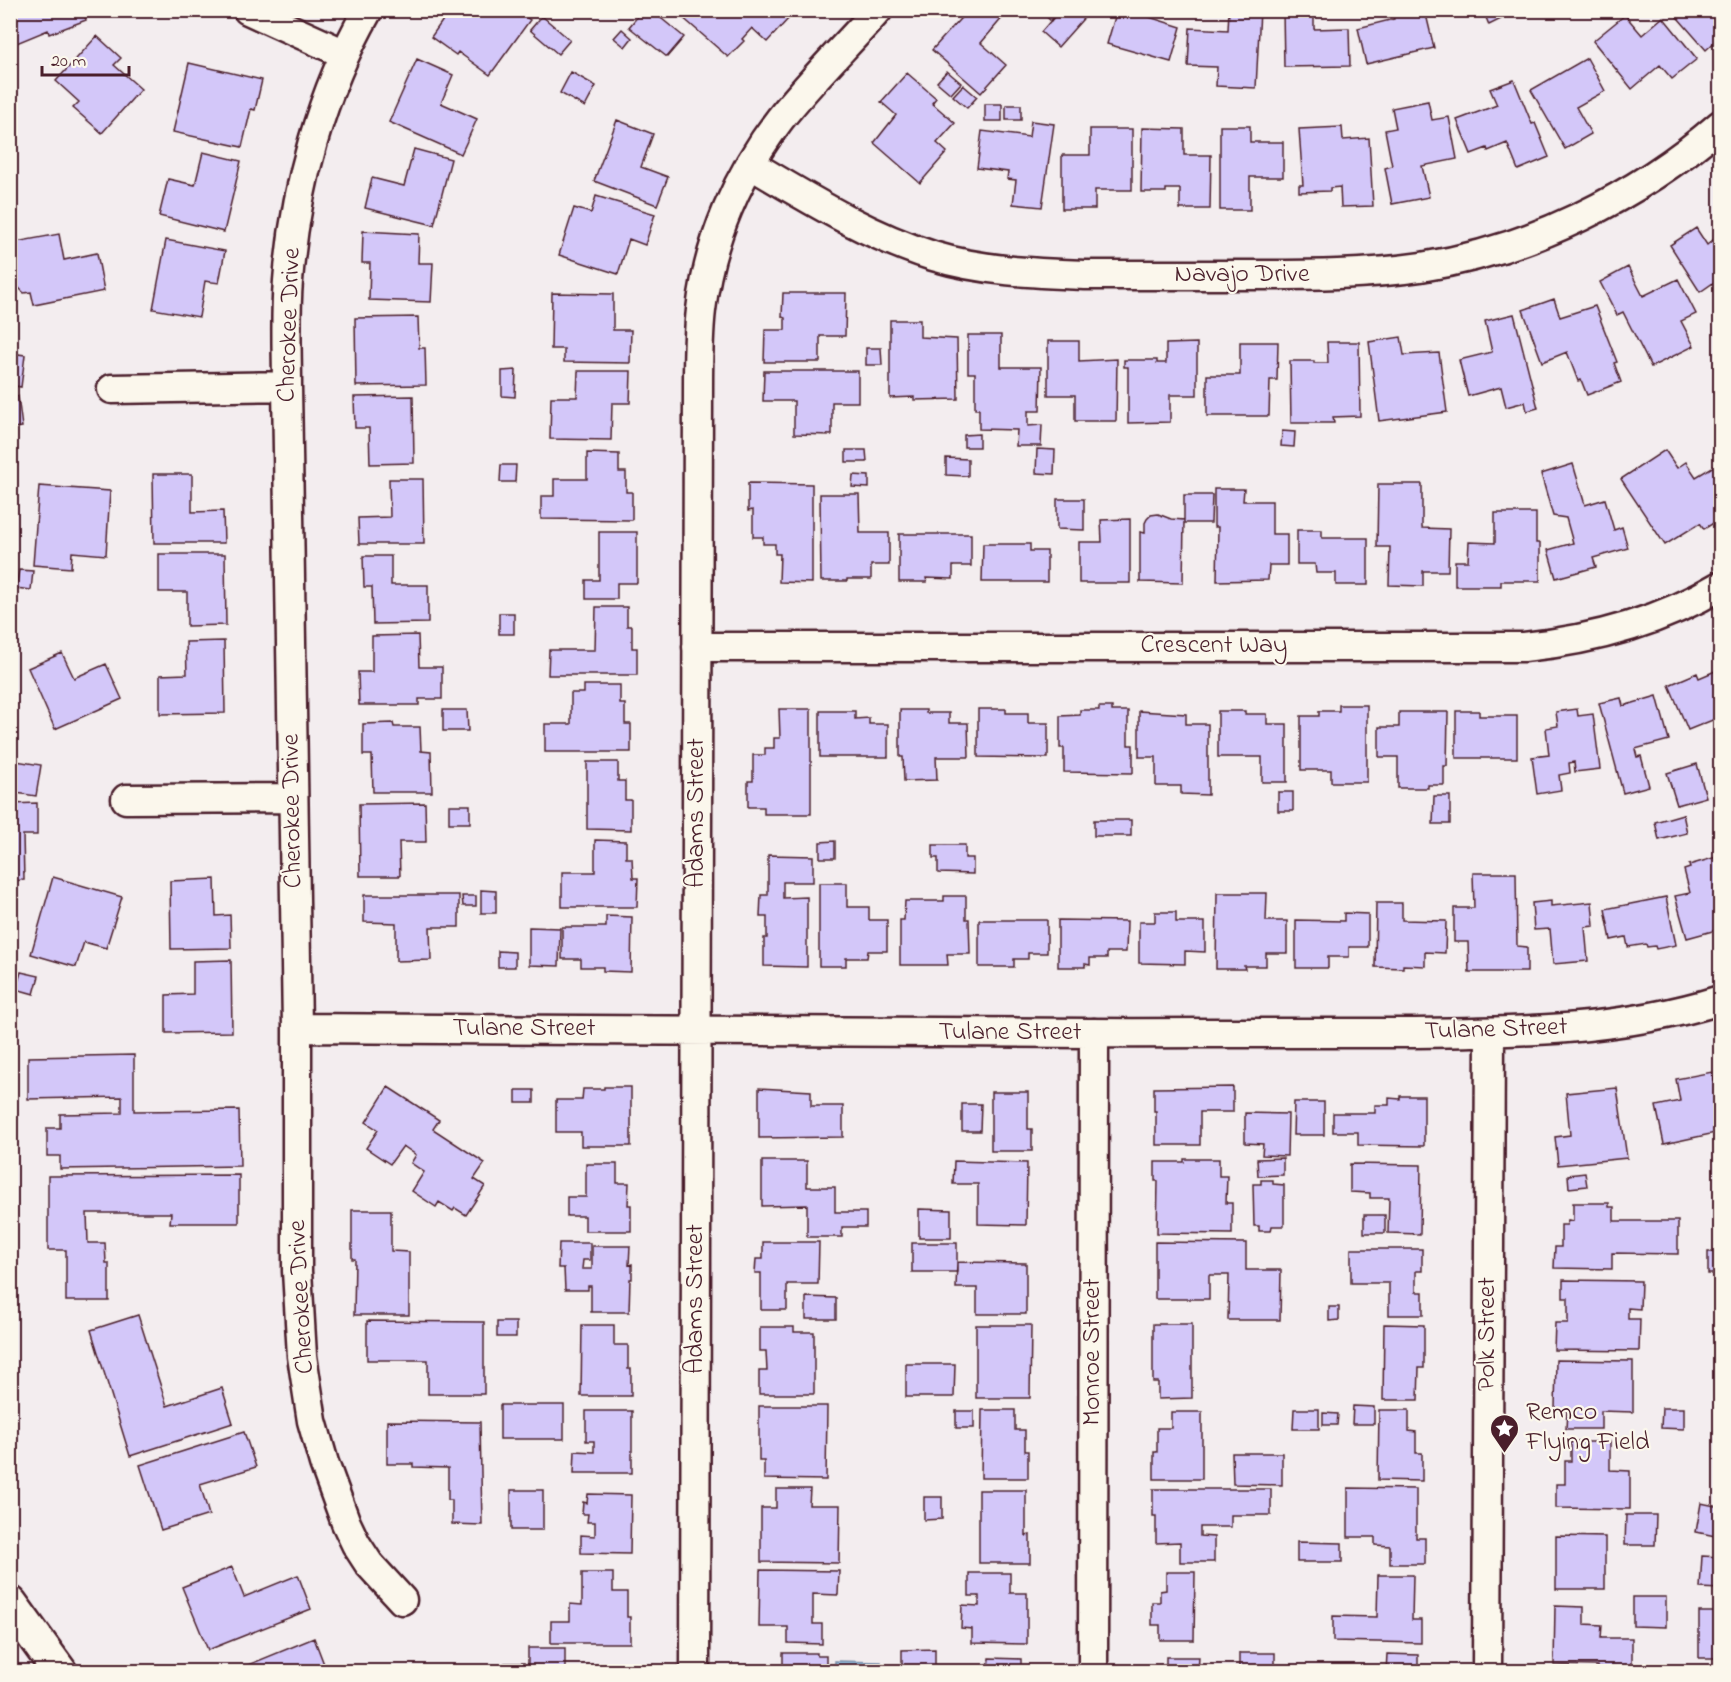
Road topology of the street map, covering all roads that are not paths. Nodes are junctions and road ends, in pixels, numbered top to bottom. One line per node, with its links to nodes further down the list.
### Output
1 (248, 10): 4 (street)
2 (368, 10): 4 (street, Cherokee Drive)
3 (878, 10): 6 (street, Adams Street)
4 (345, 54): 7 (street, Cherokee Drive)
5 (1720, 124): 6 (street, Navajo Drive)
6 (750, 164): 10 (street, Adams Street)
7 (287, 386): 8 (street); 11 (street, Cherokee Drive)
8 (112, 389)
9 (1720, 586): 10 (street, Crescent Way)
10 (697, 647): 15 (street, Adams Street)
11 (293, 798): 12 (street); 14 (street, Cherokee Drive)
12 (126, 799)
13 (1720, 1000): 16 (street, Tulane Street)
14 (297, 1028): 15 (street, Tulane Street); 18 (street, Cherokee Drive)
15 (698, 1030): 17 (street, Tulane Street); 21 (street, Adams Street)
16 (1490, 1032): 17 (street, Tulane Street); 23 (street, Polk Street)
17 (1094, 1033): 22 (street, Monroe Street)
18 (402, 1600)
19 (10, 1603): 20 (highway)
20 (60, 1671)
21 (695, 1671)
22 (1093, 1671)
23 (1487, 1671)

